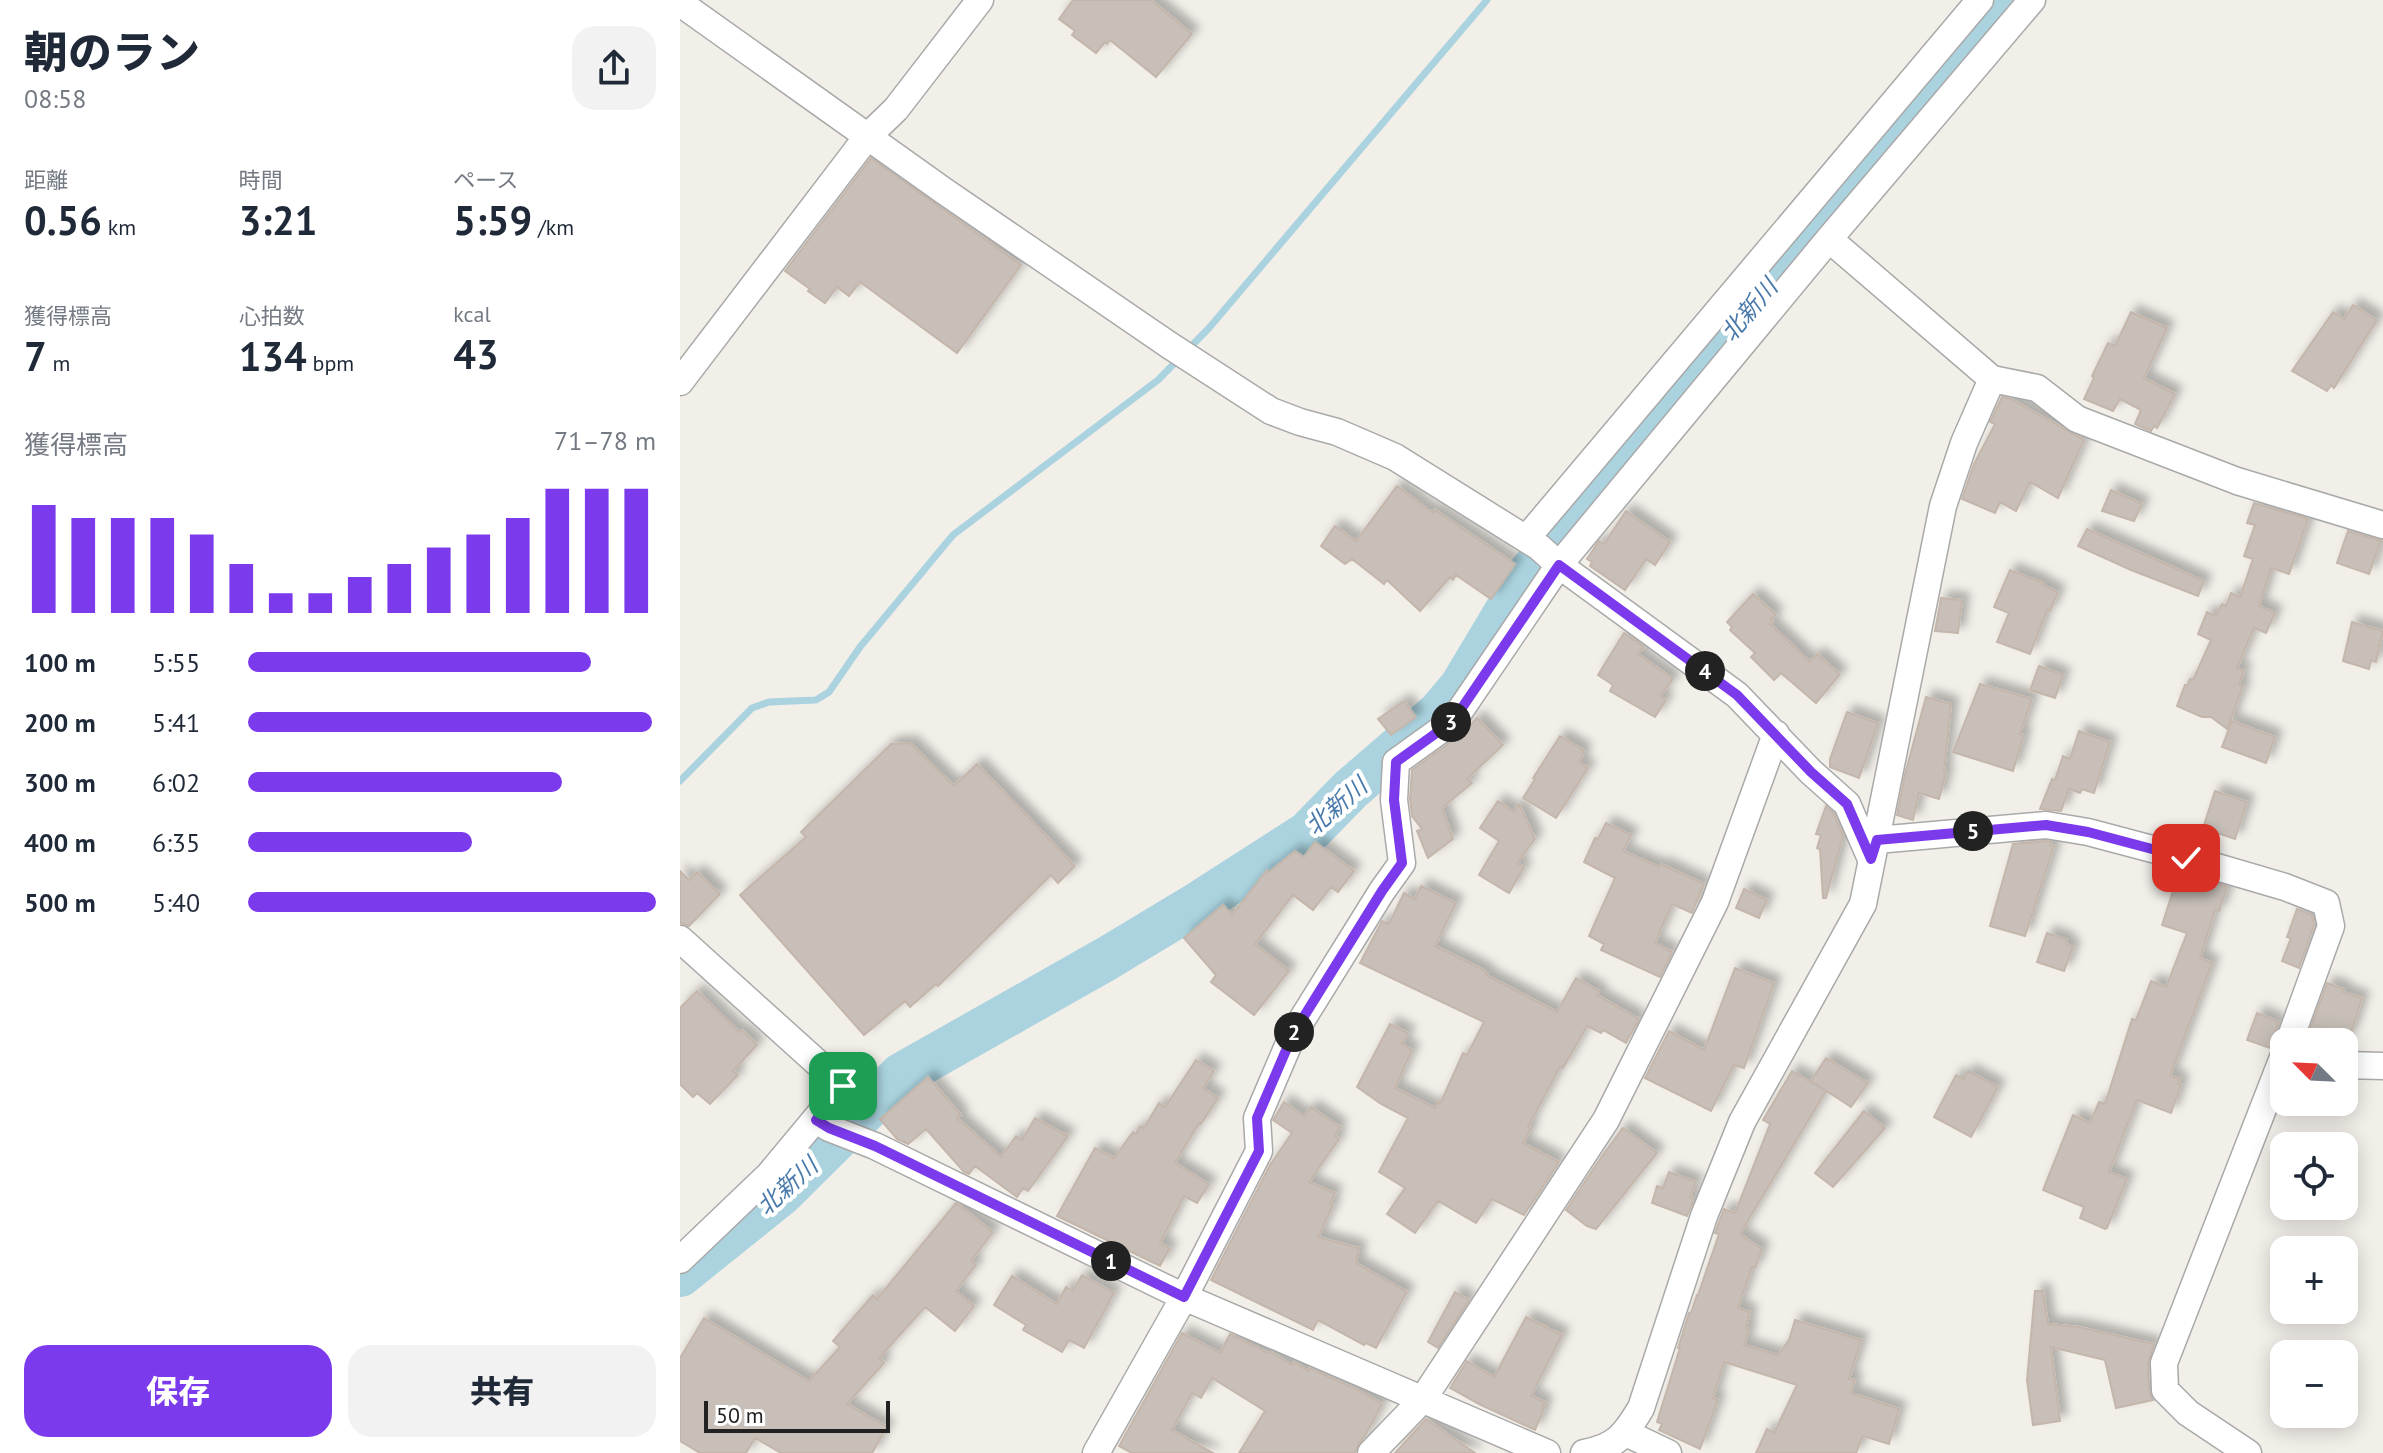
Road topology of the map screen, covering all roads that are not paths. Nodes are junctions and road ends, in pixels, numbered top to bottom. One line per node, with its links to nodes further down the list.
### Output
1 (980, 0): 5 (street)
2 (1980, 0): 10 (street)
3 (2032, 0): 6 (street)
4 (680, 3): 5 (street)
5 (867, 137): 8 (street); 10 (street)
6 (1829, 239): 7 (street); 11 (street)
7 (1992, 379): 9 (street); 13 (street)
8 (680, 382)
9 (2383, 525)
10 (1532, 543): 11 (street)
11 (1559, 565): 12 (street); 21 (street)
12 (1776, 734): 13 (street); 22 (street)
13 (1874, 849): 15 (street); 23 (street)
14 (680, 939): 19 (street)
15 (2294, 1028)
16 (2358, 1065): 17 (street)
17 (2383, 1066)
18 (2270, 1092): 29 (street)
19 (822, 1124): 20 (street); 21 (street)
20 (680, 1260)
21 (1184, 1297): 22 (street); 25 (street)
22 (1423, 1399): 24 (street); 26 (street)
23 (1626, 1433): 27 (street); 28 (street)
24 (1538, 1451)
25 (1096, 1453)
26 (1371, 1453)
27 (1584, 1453)
28 (1668, 1453)
29 (2248, 1453)

